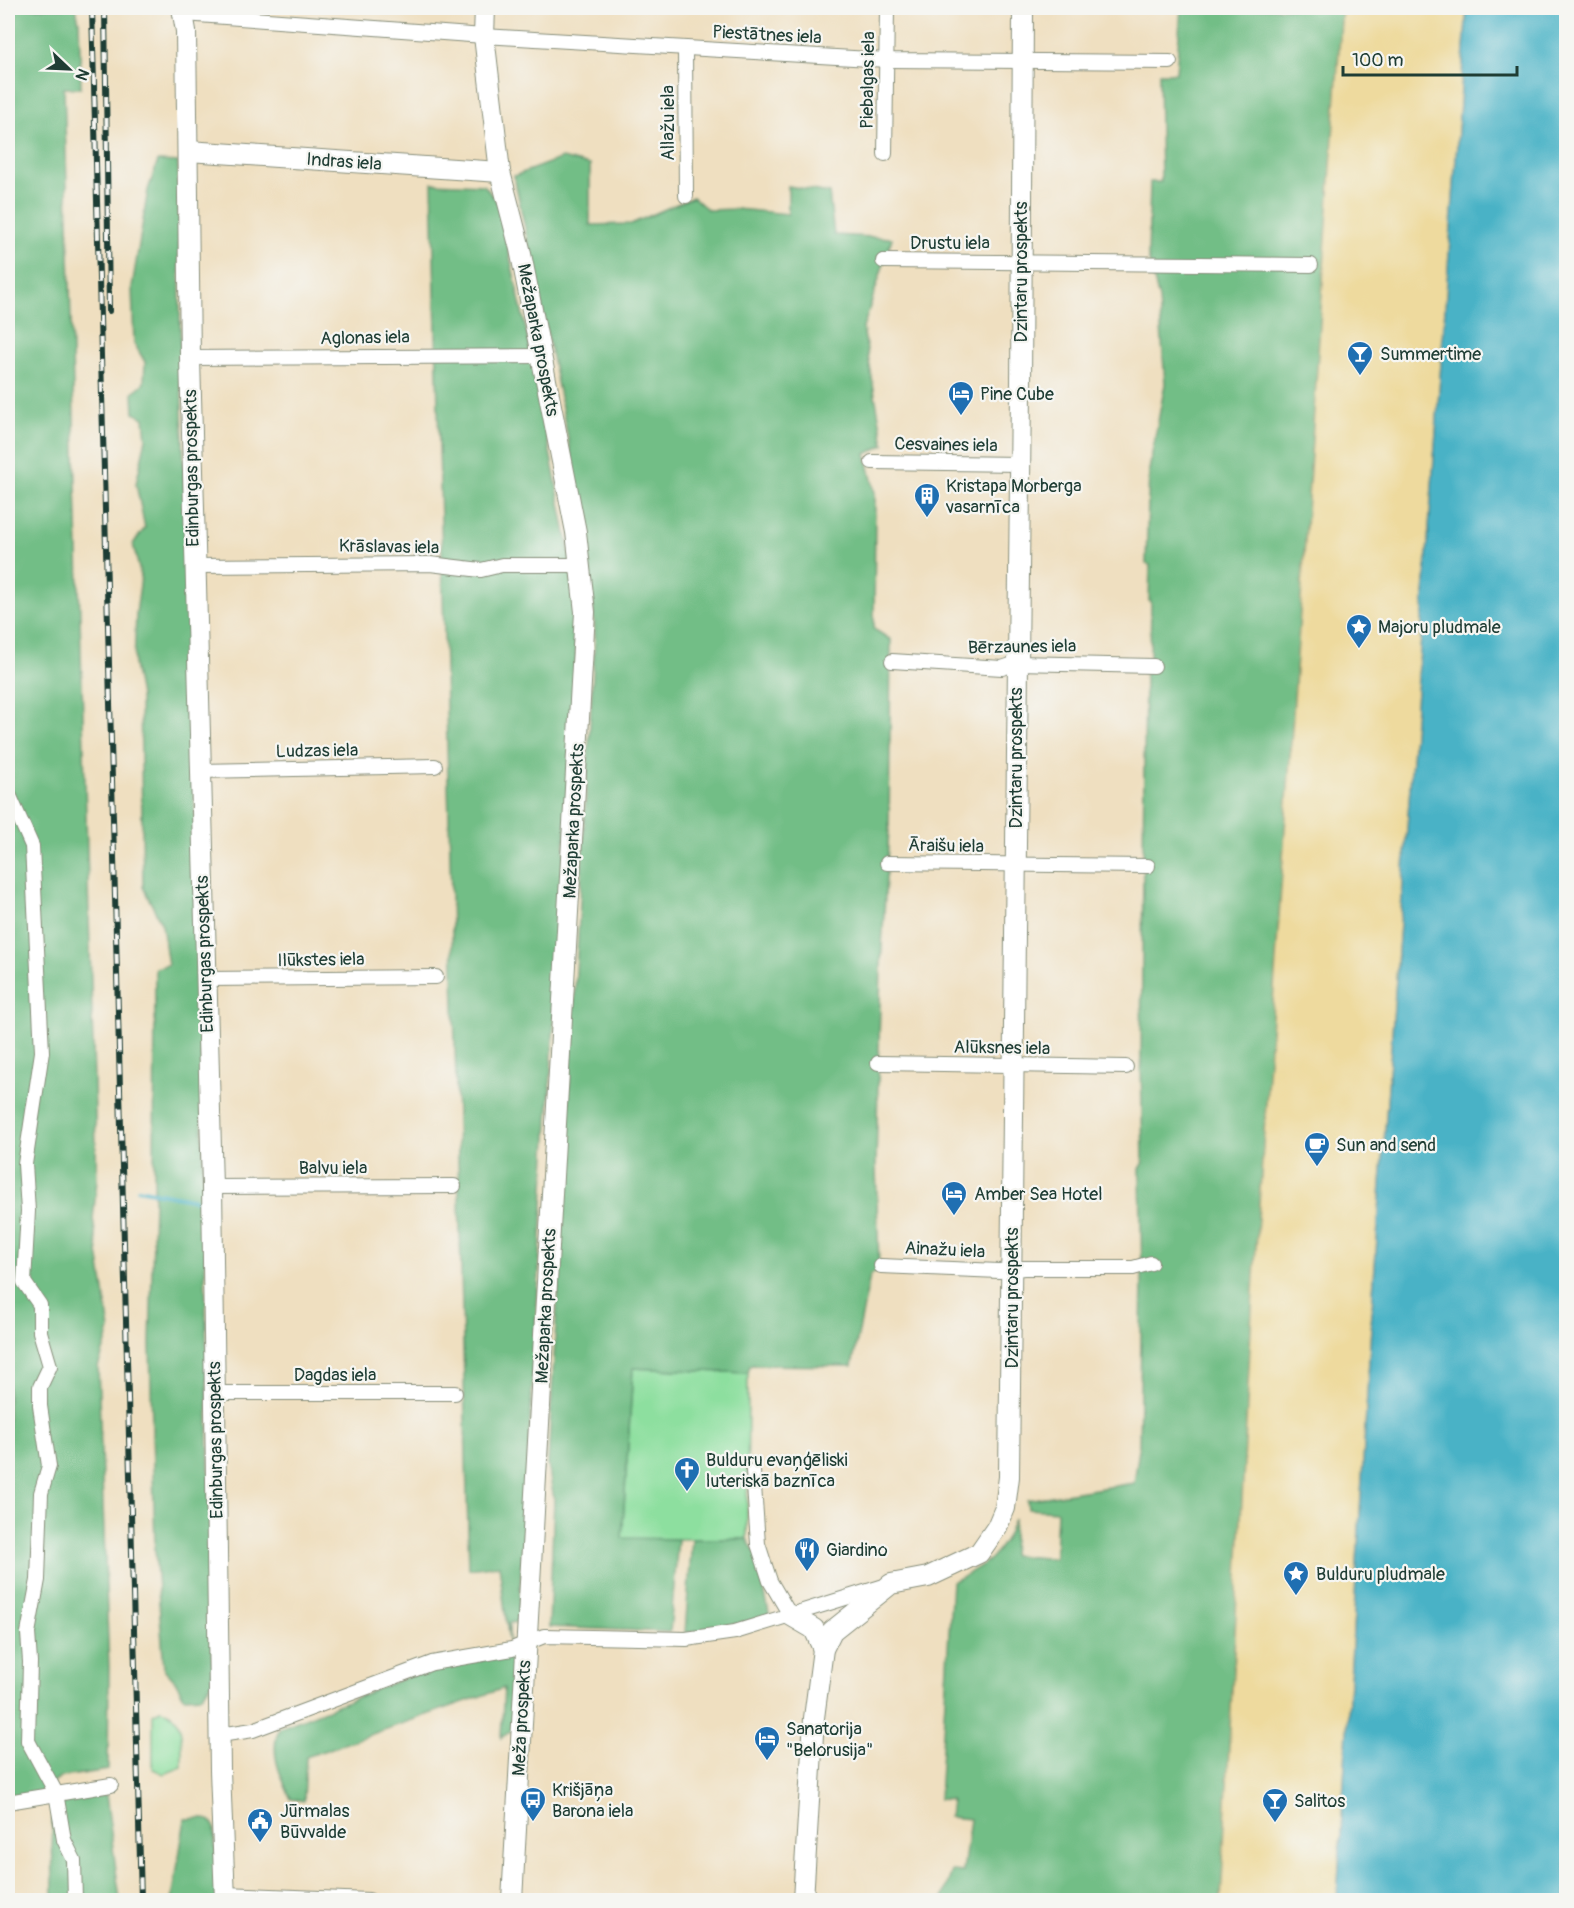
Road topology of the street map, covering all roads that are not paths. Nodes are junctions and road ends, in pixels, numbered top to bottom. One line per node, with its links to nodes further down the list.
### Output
1 (485, 8): 5 (street, Mežaparka prospekts)
2 (887, 8): 7 (street, Piebalgas iela)
3 (1023, 8): 9 (street, Dzintaru prospekts)
4 (183, 11): 5 (street, Piestātnes iela); 10 (street, Edinburgas prospekts)
5 (484, 36): 6 (street, Piestātnes iela); 12 (street, Mežaparka prospekts)
6 (685, 48): 7 (street, Piestātnes iela); 13 (street, Allažu iela)
7 (887, 60): 9 (street, Piestātnes iela); 11 (street, Piebalgas iela)
8 (1170, 62): 9 (street, Piestātnes iela)
9 (1022, 63): 15 (street, Dzintaru prospekts)
10 (188, 151): 12 (street, Indras iela); 18 (street, Edinburgas prospekts)
11 (885, 153)
12 (500, 172): 17 (street, Mežaparka prospekts)
13 (686, 196)
14 (883, 261): 15 (street, Drustu iela)
15 (1021, 262): 16 (street, Drustu iela); 20 (street, Dzintaru prospekts)
16 (1311, 265)
17 (541, 356): 18 (street, Aglonas iela); 21 (street, Mežaparka prospekts)
18 (190, 358): 22 (street, Edinburgas prospekts)
19 (872, 462): 20 (street, Cesvaines iela)
20 (1020, 464): 24 (street, Dzintaru prospekts)
21 (581, 565): 22 (street, Krāslavas iela); 47 (street, Mežaparka prospekts)
22 (195, 566): 27 (street, Edinburgas prospekts)
23 (892, 661): 24 (street, Bērzaunes iela)
24 (1017, 663): 25 (street, Bērzaunes iela); 30 (street, Dzintaru prospekts)
25 (1154, 666)
26 (435, 766): 27 (street, Ludzas iela)
27 (200, 771): 33 (street, Edinburgas prospekts)
28 (8, 792): 51 (street)
29 (887, 863): 30 (street, Āraišu iela)
30 (1015, 865): 31 (street, Āraišu iela); 35 (street, Dzintaru prospekts)
31 (1148, 866)
32 (436, 977): 33 (street, Ilūkstes iela)
33 (206, 979): 38 (street, Edinburgas prospekts)
34 (878, 1063): 35 (street, Alūksnes iela)
35 (1013, 1066): 36 (street, Alūksnes iela); 41 (street, Dzintaru prospekts)
36 (1125, 1067)
37 (454, 1186): 38 (street, Balvu iela)
38 (212, 1187): 42 (street, Edinburgas prospekts)
39 (1151, 1263): 41 (street, Ainažu iela)
40 (881, 1266): 41 (street, Ainažu iela)
41 (1012, 1269): 45 (street, Dzintaru prospekts)
42 (215, 1393): 43 (street, Dagdas iela); 49 (street, Edinburgas prospekts)
43 (455, 1393)
44 (753, 1471): 46 (street)
45 (891, 1584): 46 (street); 48 (street)
46 (790, 1615): 47 (street); 48 (street)
47 (526, 1643): 49 (street); 56 (street, Meža prospekts)
48 (823, 1649): 57 (street)
49 (220, 1735): 53 (street, Edinburgas prospekts)
50 (111, 1785): 51 (street)
51 (56, 1793): 52 (street); 54 (street)
52 (8, 1802)
53 (225, 1898): 55 (street)
54 (75, 1900)
55 (369, 1900)
56 (512, 1900)
57 (803, 1900)

